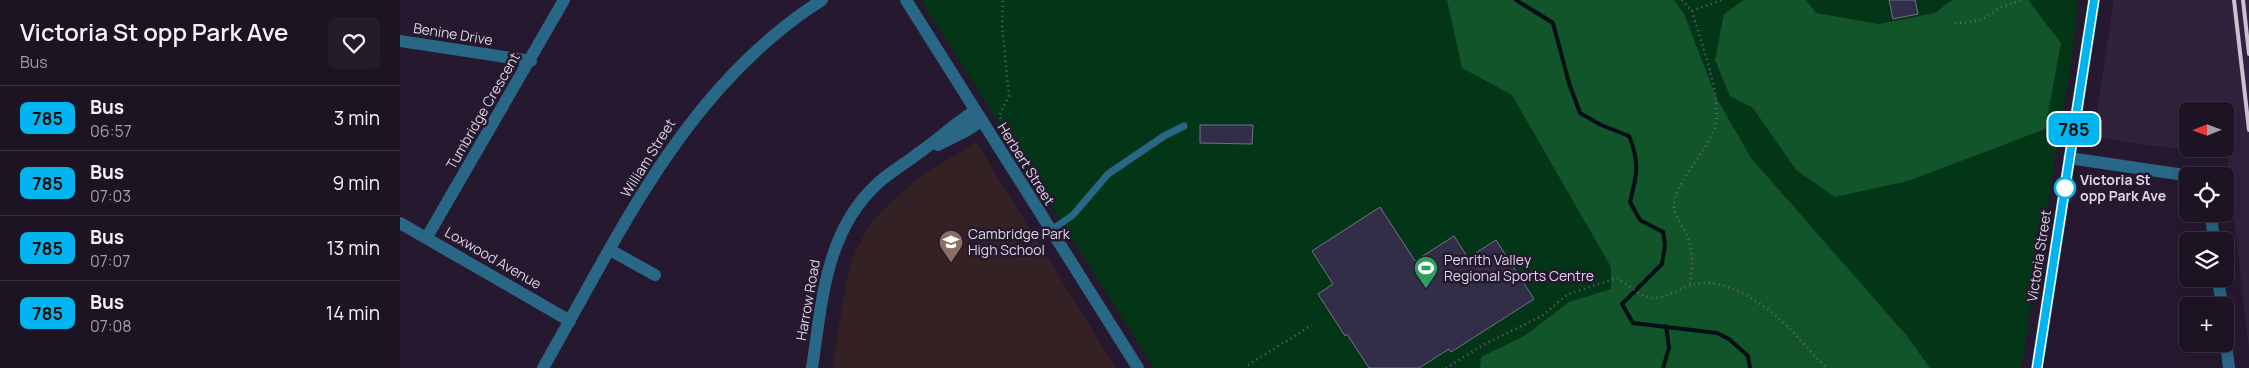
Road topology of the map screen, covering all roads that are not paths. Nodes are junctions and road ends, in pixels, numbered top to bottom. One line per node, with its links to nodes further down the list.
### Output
1 (564, 0): 6 (street, Tumbridge Crescent)
2 (822, 0): 14 (street, William Street)
3 (906, 0): 7 (street, Herbert Street)
4 (2094, 0): 9 (street, Victoria Street)
5 (400, 41): 6 (street, Benine Drive)
6 (531, 61): 13 (street, Tumbridge Crescent)
7 (981, 121): 12 (street, Herbert Street); 19 (street, Harrow Road)
8 (1184, 126): 12 (lane)
9 (2069, 158): 10 (street); 21 (street, Victoria Street)
10 (2179, 174)
11 (400, 223): 13 (street, Loxwood Avenue)
12 (1050, 230): 20 (street, Herbert Street)
13 (427, 237): 16 (street, Loxwood Avenue)
14 (610, 250): 15 (street); 16 (street, William Street)
15 (655, 275)
16 (570, 321): 18 (street, William Street)
17 (2227, 352): 22 (street)
18 (543, 368)
19 (812, 368)
20 (1138, 368)
21 (2037, 368)
22 (2229, 368)

